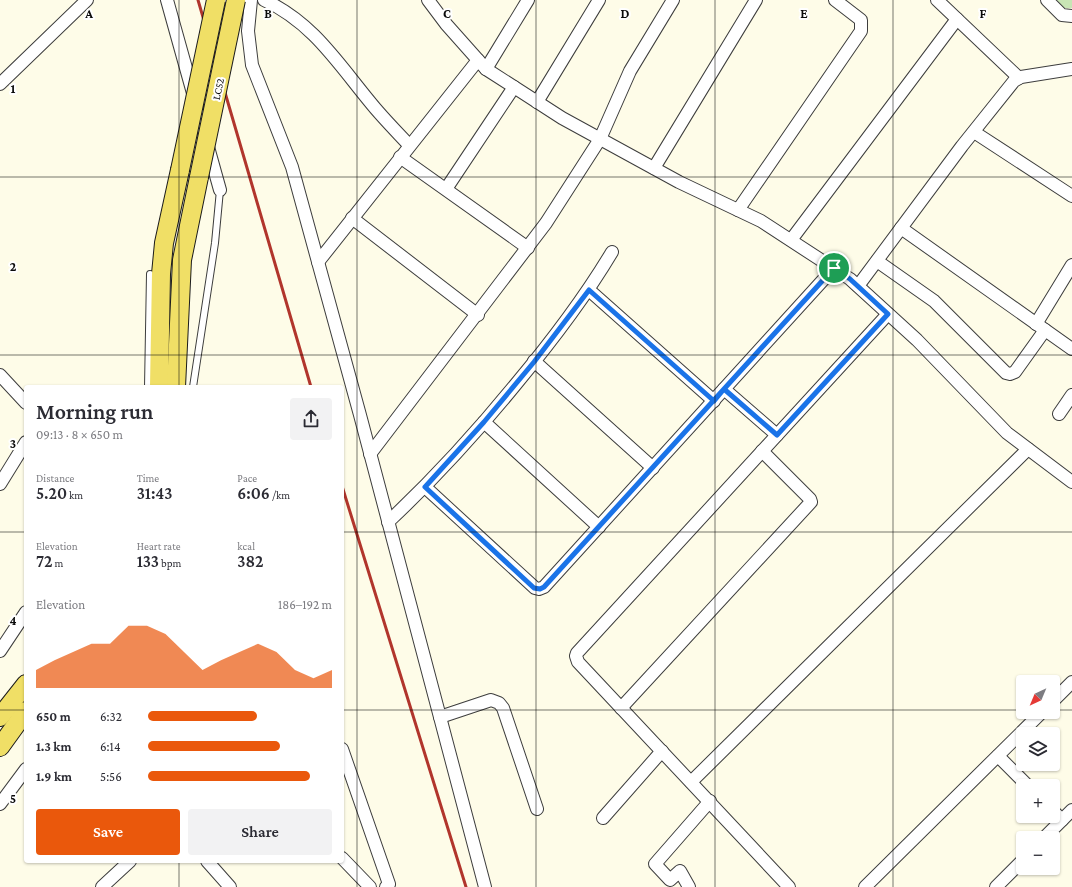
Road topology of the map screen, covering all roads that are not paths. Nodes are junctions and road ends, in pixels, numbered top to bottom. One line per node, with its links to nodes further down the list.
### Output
1 (167, 0): 29 (street)
2 (216, 0): 51 (main road, LC52, bridge)
3 (236, 0): 52 (main road, LC52, bridge)
4 (251, 0): 38 (street)
5 (264, 0): 25 (street)
6 (428, 0): 17 (street)
7 (528, 0): 17 (street)
8 (599, 0): 22 (street)
9 (673, 0): 24 (street)
10 (756, 0): 27 (street)
11 (835, 0): 31 (street)
12 (937, 0): 16 (street)
13 (1047, 0): 15 (street)
14 (83, 1): 20 (street)
15 (1072, 16)
16 (957, 19): 19 (street); 34 (street)
17 (482, 64): 21 (street); 25 (street)
18 (1072, 69): 19 (street)
19 (1019, 78): 23 (street)
20 (0, 84)
21 (514, 87): 22 (street); 28 (street)
22 (537, 102): 24 (street)
23 (974, 132): 30 (street); 33 (street)
24 (600, 139): 27 (street); 35 (street)
25 (409, 145): 26 (street)
26 (400, 157): 28 (street); 32 (street)
27 (654, 168): 31 (street)
28 (446, 189): 35 (street)
29 (220, 190): 53 (lane)
30 (1072, 196)
31 (738, 210): 34 (street)
32 (352, 218): 38 (street); 45 (street)
33 (901, 228): 37 (street); 46 (street)
34 (791, 240): 40 (street)
35 (528, 248): 45 (street)
36 (612, 252): 43 (street)
37 (877, 261): 42 (street); 46 (street)
38 (318, 262): 64 (street)
39 (1072, 266): 46 (street)
40 (834, 268): 42 (street); 54 (street)
41 (150, 274): 50 (lane)
42 (858, 286): 44 (street)
43 (589, 290): 48 (street); 57 (street)
44 (888, 314): 60 (street); 62 (street)
45 (478, 315): 64 (street)
46 (1041, 327): 47 (street)
47 (1072, 349)
48 (534, 362): 59 (street); 65 (street)
49 (0, 375): 56 (street)
50 (148, 385)
51 (159, 385)
52 (176, 385)
53 (193, 385)
54 (724, 389): 57 (street); 60 (street)
55 (1072, 395): 58 (street)
56 (24, 401)
57 (714, 401): 65 (street)
58 (1059, 414)
59 (484, 422): 68 (street); 70 (street)
60 (777, 435): 63 (street)
61 (24, 445): 67 (street)
62 (1028, 448): 66 (street); 87 (street)
63 (762, 451): 76 (street); 76 (street)
64 (370, 454): 69 (street)
65 (652, 468): 70 (street)
66 (1072, 482)
67 (0, 484)
68 (425, 487): 69 (street); 70 (street)
69 (388, 522): 79 (street)
70 (599, 527)
71 (24, 615): 72 (street)
72 (0, 651)
73 (1072, 682): 75 (street)
74 (24, 687): 78 (main road)
75 (1060, 694)
76 (621, 708): 82 (street)
77 (24, 714): 81 (main road)
78 (0, 717)
79 (440, 717): 90 (street); 103 (street)
80 (1035, 719): 84 (street)
81 (0, 746)
82 (662, 751): 87 (street); 92 (street)
83 (344, 755): 102 (street)
84 (998, 756): 86 (street); 106 (street)
85 (24, 771): 89 (street)
86 (1021, 779)
87 (692, 782): 88 (street)
88 (710, 801): 104 (street); 105 (street)
89 (0, 804)
90 (537, 809)
91 (1072, 810): 93 (street)
92 (603, 818)
93 (1062, 820): 94 (street)
94 (1051, 831)
95 (344, 860): 101 (street)
96 (128, 863): 99 (street)
97 (209, 863): 100 (street)
98 (1016, 867): 107 (street)
99 (102, 887)
100 (230, 887)
101 (370, 887)
102 (386, 887)
103 (485, 887)
104 (689, 887)
105 (789, 887)
106 (865, 887)
107 (996, 887)

